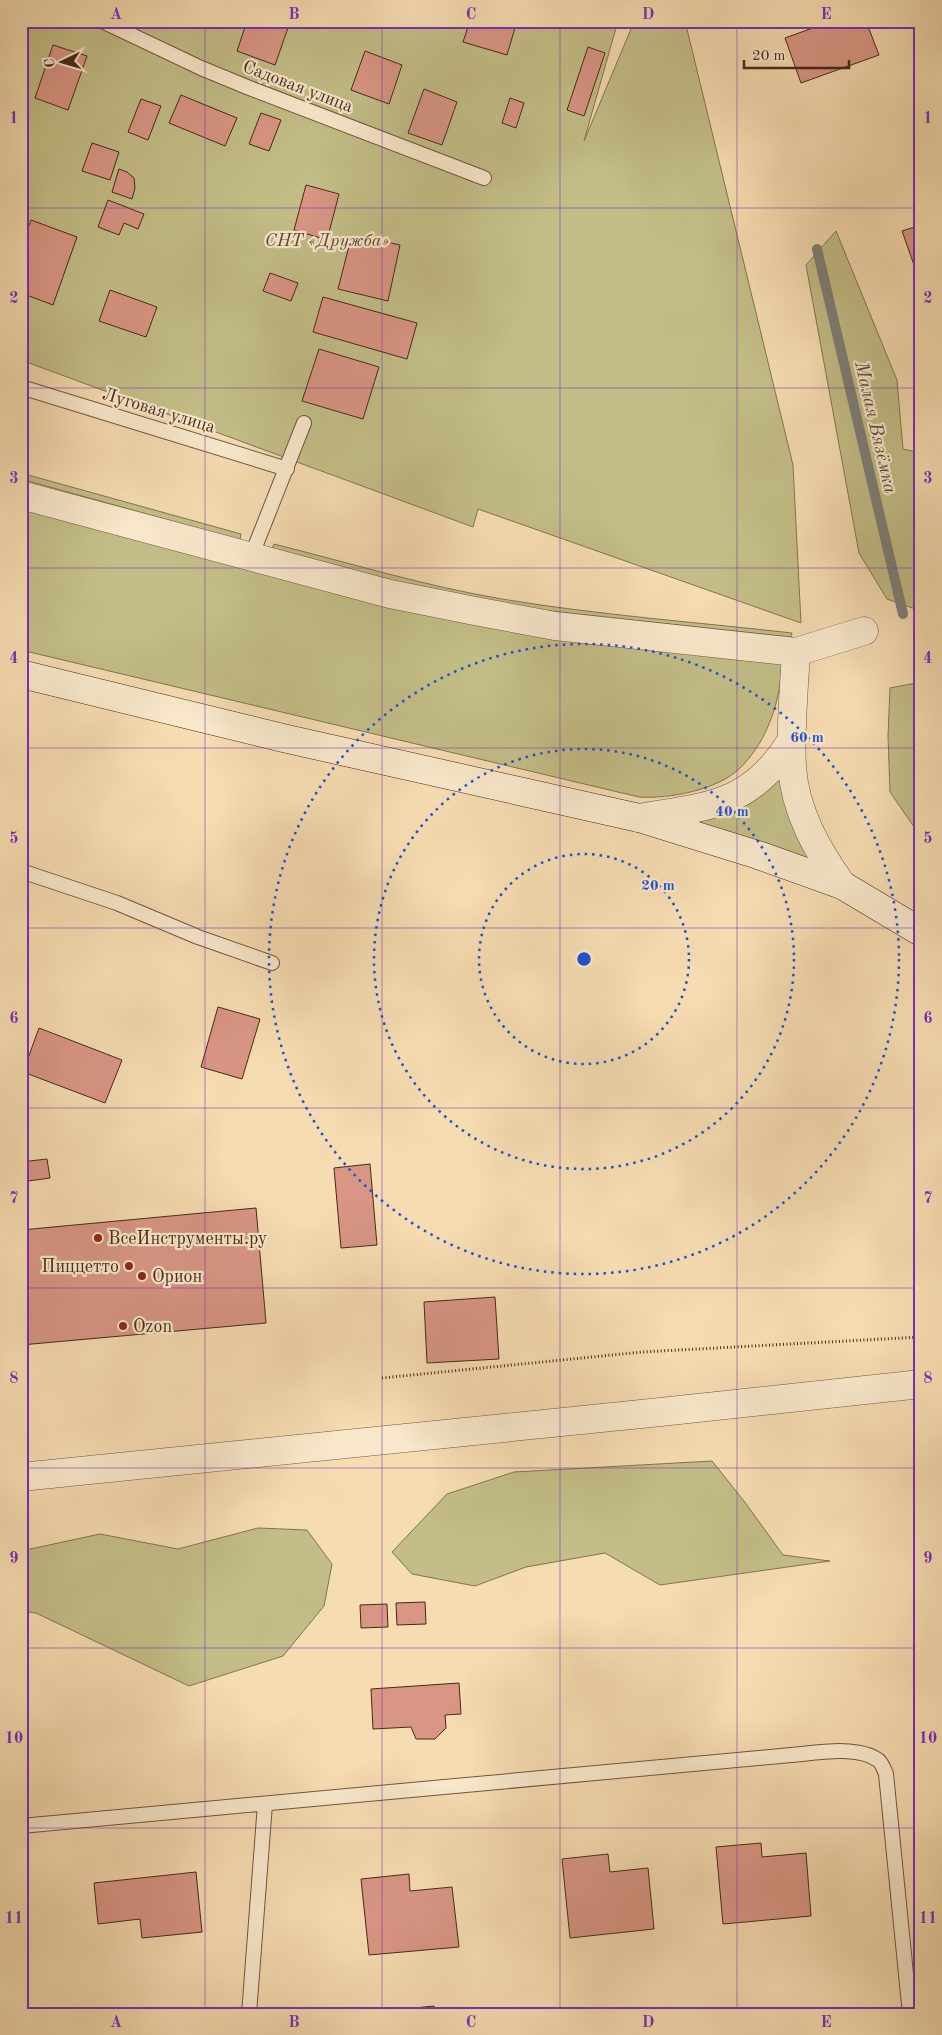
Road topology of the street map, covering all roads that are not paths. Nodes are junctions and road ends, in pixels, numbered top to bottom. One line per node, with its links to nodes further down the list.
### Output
1 (102, 21): 2 (lane, Садовая улица)
2 (484, 178)
3 (21, 387): 5 (lane, Луговая улица)
4 (304, 423): 5 (lane)
5 (287, 469): 7 (lane)
6 (21, 494): 7 (street)
7 (251, 556): 9 (street)
8 (864, 631): 9 (street)
9 (796, 652): 11 (street)
10 (21, 674): 12 (street)
11 (792, 740): 12 (street); 14 (street)
12 (639, 818): 14 (street)
13 (21, 871): 16 (lane)
14 (842, 885): 15 (street)
15 (921, 932)
16 (272, 963)
17 (921, 1366): 19 (street)
18 (921, 1384): 19 (street)
19 (866, 1390): 20 (street)
20 (21, 1477)
21 (265, 1804): 22 (lane); 23 (lane); 24 (lane)
22 (21, 1826)
23 (249, 2014)
24 (910, 2014)

